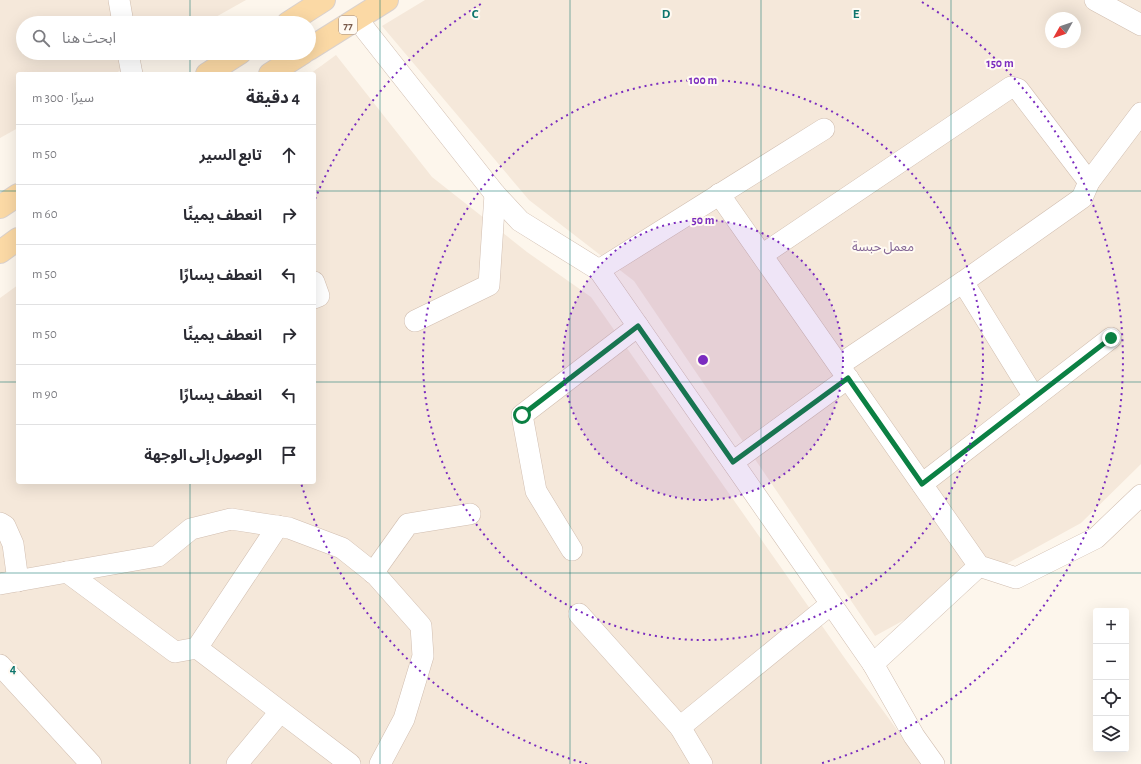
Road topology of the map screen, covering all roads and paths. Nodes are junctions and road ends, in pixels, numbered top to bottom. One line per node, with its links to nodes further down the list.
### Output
1 (119, 0): 5 (street)
2 (324, 0): 6 (main road)
3 (387, 0): 7 (main road, 77)
4 (1095, 0): 8 (street)
5 (122, 16)
6 (299, 16)
7 (357, 19): 9 (main road, 77); 19 (street)
8 (1138, 21)
9 (316, 45)
10 (129, 60): 13 (street)
11 (229, 60): 14 (main road)
12 (292, 60): 15 (main road)
13 (132, 72)
14 (210, 72)
15 (273, 72)
16 (1141, 113): 18 (street)
17 (824, 129): 20 (street)
18 (1089, 182): 25 (street); 27 (street)
19 (495, 194): 26 (street); 30 (street)
20 (719, 194): 25 (street); 26 (street)
21 (16, 196): 22 (main road)
22 (0, 207)
23 (16, 241): 24 (main road)
24 (0, 252)
25 (762, 255): 33 (street)
26 (599, 270): 31 (street)
27 (963, 282): 33 (street); 34 (street)
28 (316, 288): 29 (street)
29 (316, 297)
30 (415, 321)
31 (638, 326): 35 (street); 41 (street)
32 (1111, 338): 34 (street)
33 (844, 372): 35 (street); 36 (street)
34 (1034, 397): 36 (street)
35 (733, 462): 46 (street)
36 (922, 484): 42 (street)
37 (1141, 495): 42 (street)
38 (470, 514): 44 (street)
39 (0, 524): 45 (street)
40 (278, 526): 43 (street); 44 (street); 48 (street)
41 (572, 550)
42 (980, 566): 49 (street)
43 (67, 572): 45 (street); 48 (street)
44 (373, 573): 56 (street)
45 (9, 582)
46 (831, 604): 49 (street); 52 (street)
47 (579, 614): 52 (street)
48 (197, 648): 51 (street)
49 (873, 664): 58 (street)
50 (0, 665): 53 (street)
51 (280, 712): 54 (street); 55 (street)
52 (680, 727): 57 (street)
53 (91, 764)
54 (237, 764)
55 (350, 764)
56 (380, 764)
57 (702, 764)
58 (934, 764)

